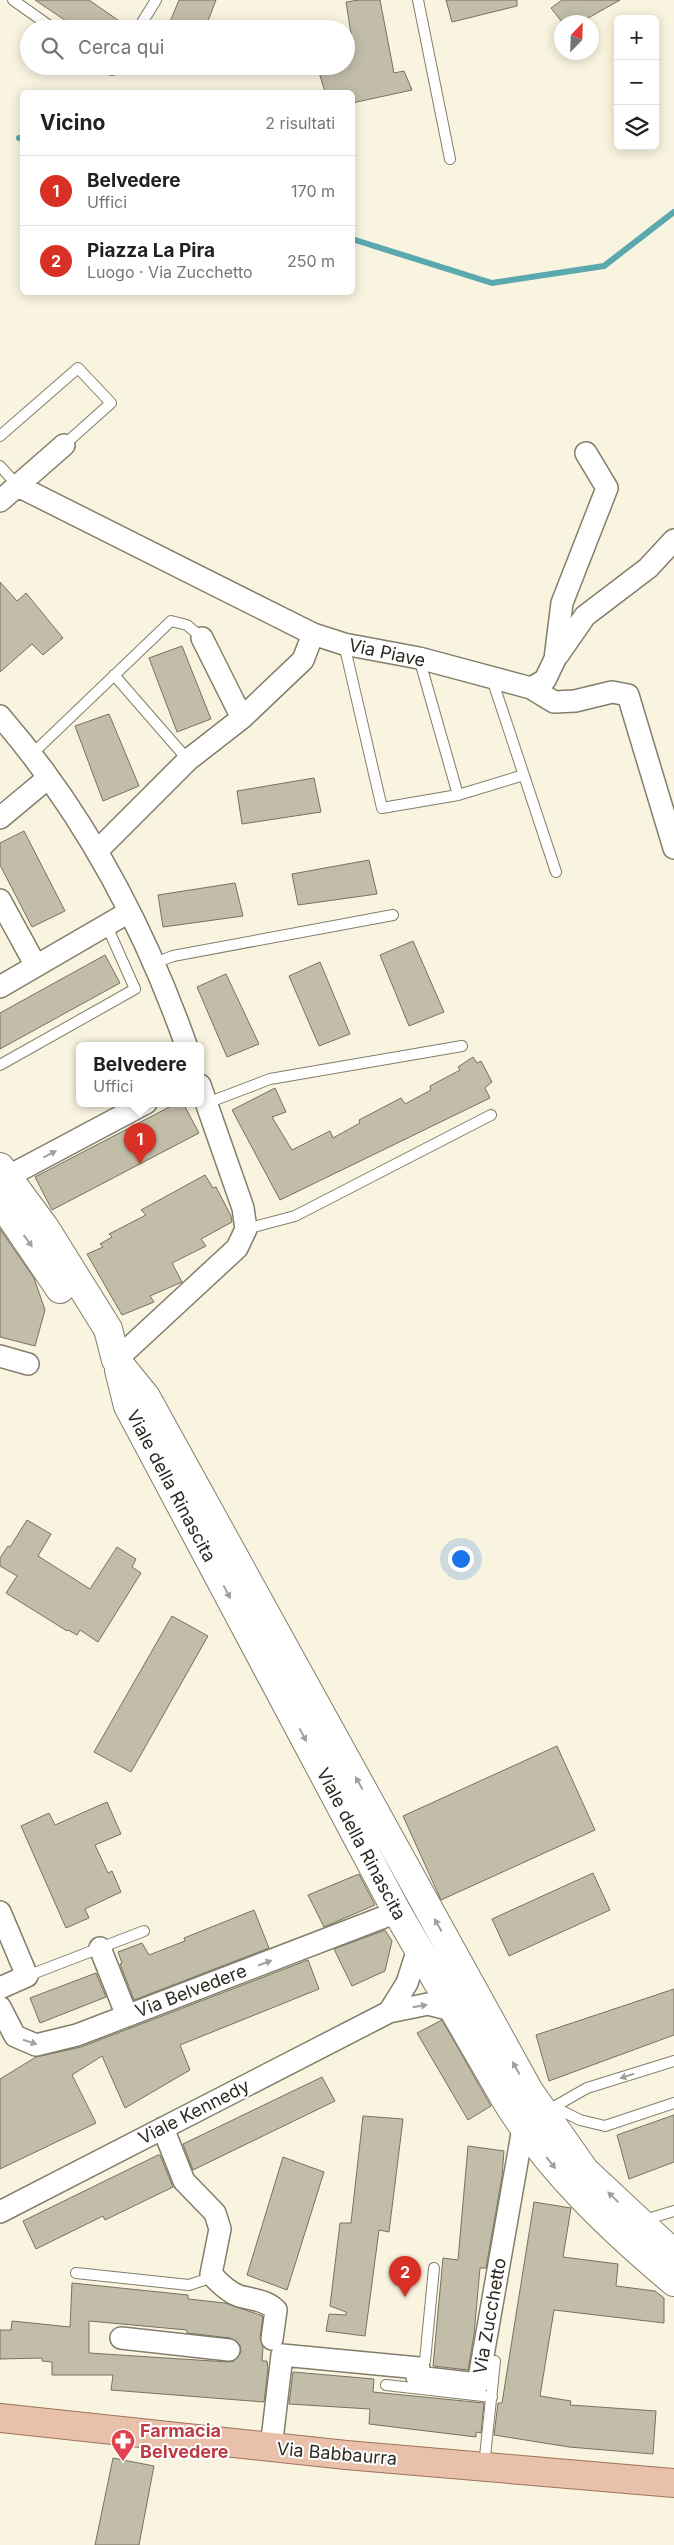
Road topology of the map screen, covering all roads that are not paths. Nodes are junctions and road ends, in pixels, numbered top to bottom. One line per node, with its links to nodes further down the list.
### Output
1 (13, 0): 4 (lane)
2 (156, 0): 5 (lane)
3 (418, 0): 6 (lane)
4 (41, 20)
5 (144, 20)
6 (450, 159)
7 (0, 436): 8 (lane)
8 (64, 445): 11 (street)
9 (586, 453): 18 (street)
10 (0, 466): 11 (lane)
11 (18, 486): 12 (street); 14 (street, Via Piave)
12 (0, 501)
13 (674, 540): 18 (street)
14 (313, 634): 16 (street, Via Piave); 22 (street)
15 (202, 638): 19 (lane); 22 (street)
16 (344, 644): 17 (street, Via Piave); 28 (lane)
17 (419, 658): 20 (street, Via Piave); 28 (lane)
18 (556, 659): 21 (street)
19 (114, 675): 24 (lane); 25 (lane)
20 (492, 679): 21 (street, Via Piave); 26 (lane)
21 (531, 688): 30 (street, Via Piave)
22 (242, 718): 25 (street)
23 (1, 719): 24 (street)
24 (30, 755): 27 (street)
25 (188, 760): 31 (street)
26 (524, 775): 28 (lane); 32 (lane)
27 (48, 778): 29 (street); 31 (street)
28 (458, 794)
29 (0, 818)
30 (674, 848)
31 (98, 850): 34 (street)
32 (556, 872)
33 (0, 900): 38 (street)
34 (129, 912): 36 (street); 37 (street)
35 (393, 915): 37 (lane)
36 (106, 924): 38 (street); 42 (lane)
37 (155, 963): 40 (street)
38 (36, 966): 39 (street)
39 (0, 987)
40 (185, 1042)
41 (462, 1046): 43 (lane)
42 (0, 1065)
43 (204, 1094): 47 (street)
44 (139, 1107): 46 (street, one-way to 44)
45 (490, 1115): 47 (lane)
46 (2, 1182): 49 (street, Viale della Rinascita)
47 (246, 1229): 49 (street)
48 (0, 1356): 50 (street)
49 (116, 1360): 52 (street, Viale della Rinascita, one-way to 52); 64 (street, Viale della Rinascita, one-way to 49)
50 (28, 1364)
51 (0, 1912): 56 (street)
52 (397, 1912): 55 (street, Viale della Rinascita); 61 (street, Via Belvedere, one-way to 52)
53 (144, 1931): 54 (lane)
54 (100, 1948): 56 (lane); 61 (street)
55 (418, 1949): 59 (street, Viale della Rinascita); 60 (street)
56 (27, 1976): 57 (street)
57 (0, 1988)
58 (0, 2007): 61 (street, Via Belvedere, one-way to 61)
59 (452, 2010): 60 (street, Viale Kennedy, one-way to 59); 64 (street, Viale della Rinascita)
60 (389, 2012): 65 (street, Viale Kennedy)
61 (127, 2016)
62 (674, 2061): 64 (lane, one-way to 64)
63 (674, 2103): 64 (lane)
64 (540, 2116): 68 (street, Viale della Rinascita, one-way to 64); 73 (street, Viale della Rinascita, one-way to 73); 78 (street, Via Zucchetto)
65 (163, 2128): 67 (street, Viale Kennedy); 72 (street)
66 (674, 2211): 68 (lane)
67 (0, 2212)
68 (638, 2222): 69 (street, Viale della Rinascita)
69 (674, 2254)
70 (434, 2268): 78 (lane)
71 (76, 2273): 72 (lane)
72 (211, 2274): 75 (street)
73 (674, 2282)
74 (121, 2338): 76 (street)
75 (272, 2339)
76 (229, 2350)
77 (495, 2361): 80 (lane)
78 (419, 2368): 82 (street)
79 (386, 2385): 80 (lane)
80 (492, 2397): 83 (lane)
81 (0, 2418): 82 (main road, Via Babbaurra)
82 (271, 2448): 83 (main road, Via Babbaurra)
83 (484, 2467): 84 (main road, Via Babbaurra)
84 (674, 2483)

